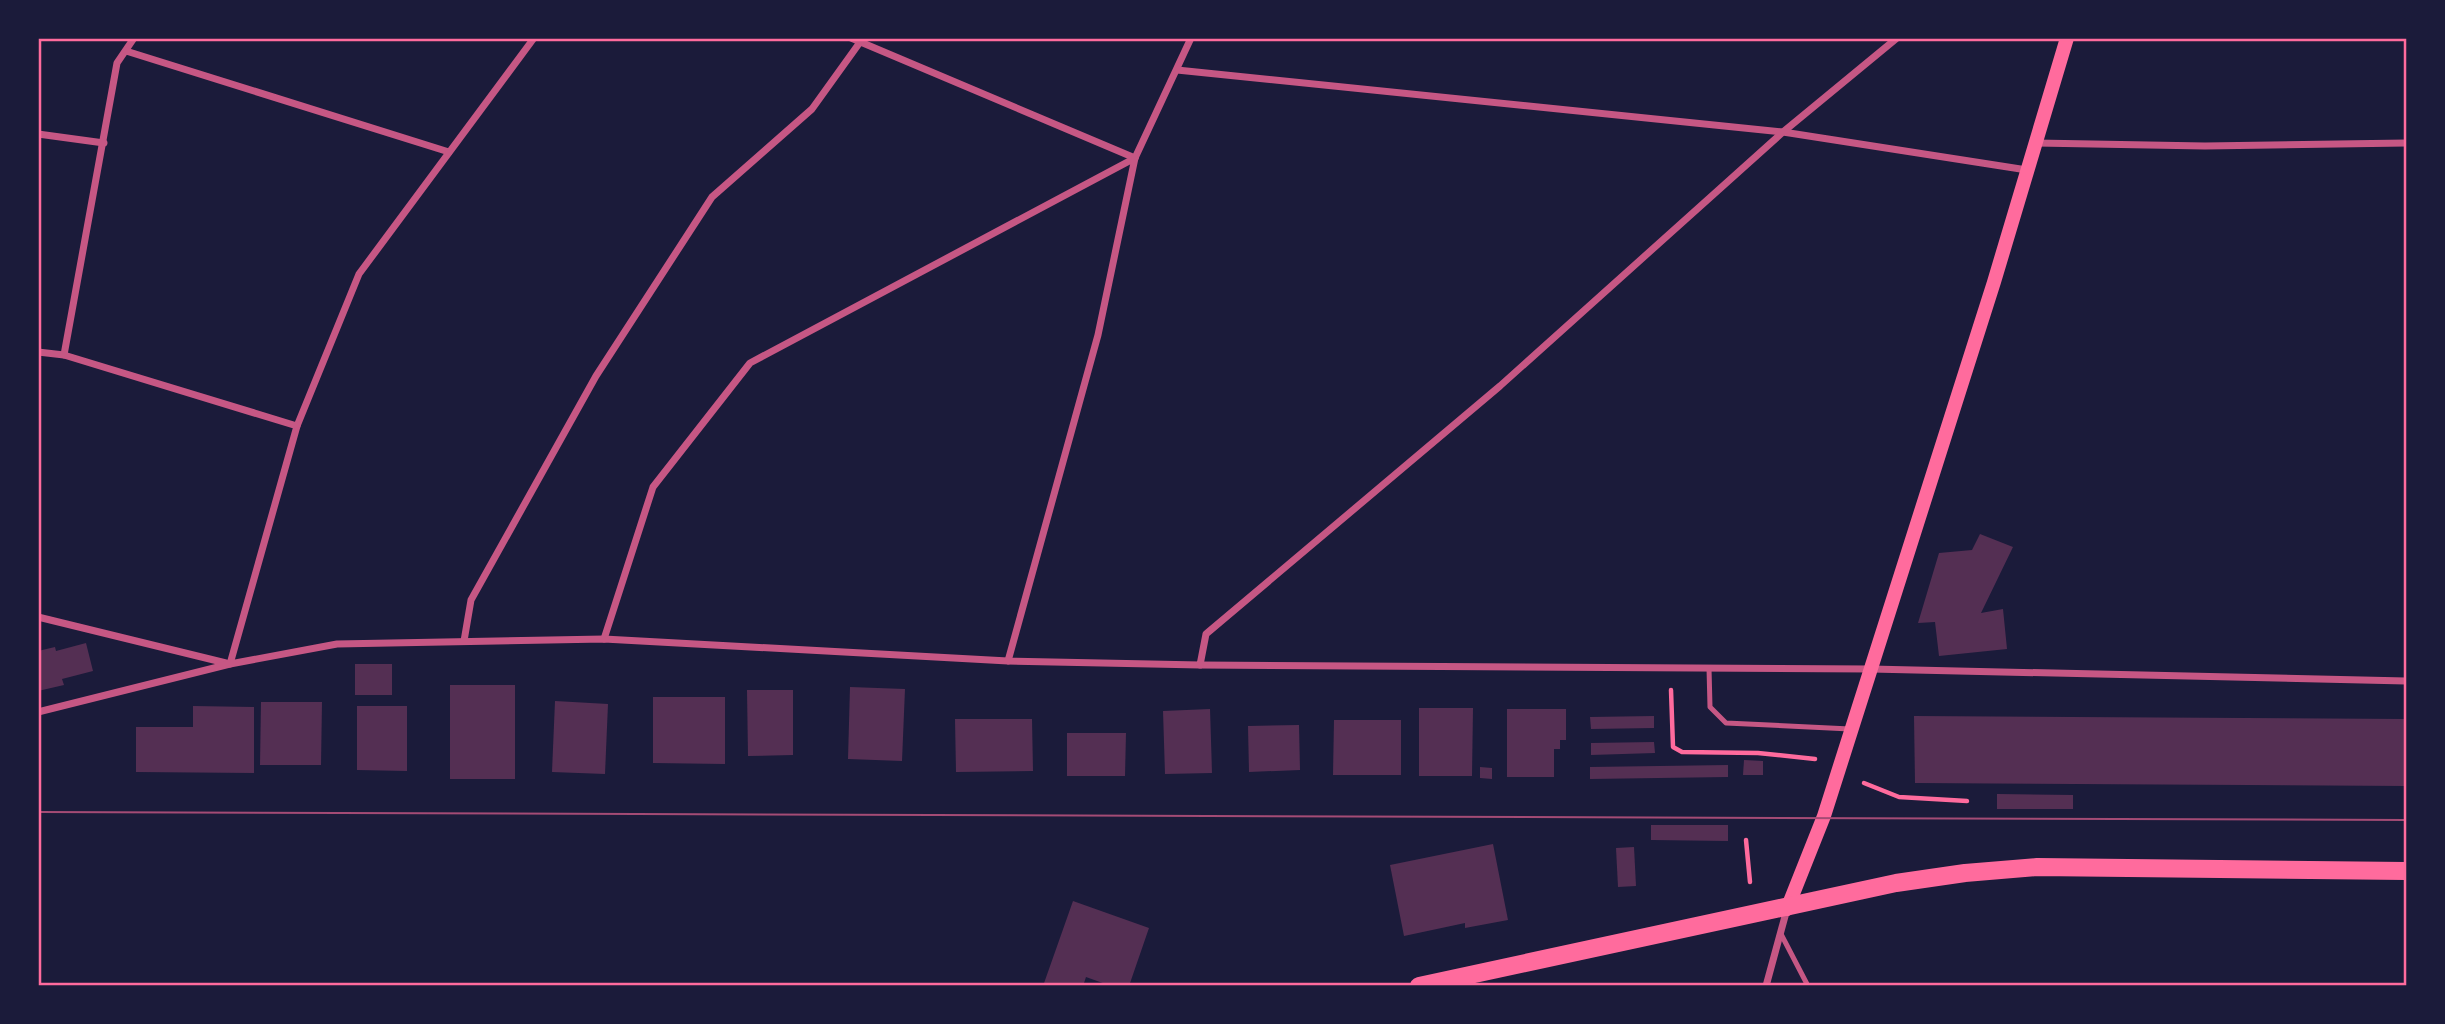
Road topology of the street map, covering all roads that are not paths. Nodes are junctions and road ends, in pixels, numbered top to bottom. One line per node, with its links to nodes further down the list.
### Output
1 (134, 38): 8 (street)
2 (534, 38): 15 (street)
3 (851, 38): 7 (street)
4 (1191, 38): 9 (street)
5 (1897, 38): 10 (street)
6 (2067, 38): 13 (main road)
7 (861, 41): 16 (street); 23 (street)
8 (126, 51): 12 (street); 15 (street)
9 (1177, 70): 10 (street); 16 (street)
10 (1783, 132): 17 (street); 26 (street)
11 (38, 134): 12 (street)
12 (104, 143): 19 (street)
13 (2036, 143): 14 (street); 17 (main road)
14 (2406, 143)
15 (449, 152): 20 (street)
16 (1135, 158): 22 (street); 24 (street)
17 (2028, 170): 28 (main road)
18 (38, 352): 19 (street)
19 (64, 355): 20 (street)
20 (297, 426): 25 (street)
21 (38, 617): 25 (street)
22 (604, 639): 23 (street); 24 (street)
23 (464, 641): 25 (street)
24 (1008, 661): 26 (street)
25 (230, 664): 30 (street)
26 (1200, 665): 27 (street)
27 (1709, 668): 28 (street); 31 (lane)
28 (1871, 669): 29 (street); 31 (main road)
29 (2406, 681)
30 (38, 712)
31 (1850, 729): 33 (main road)
32 (2406, 871): 33 (main road)
33 (1787, 909): 34 (street); 35 (main road)
34 (1781, 934): 36 (street); 37 (lane)
35 (1419, 985)
36 (1766, 985)
37 (1808, 985)

